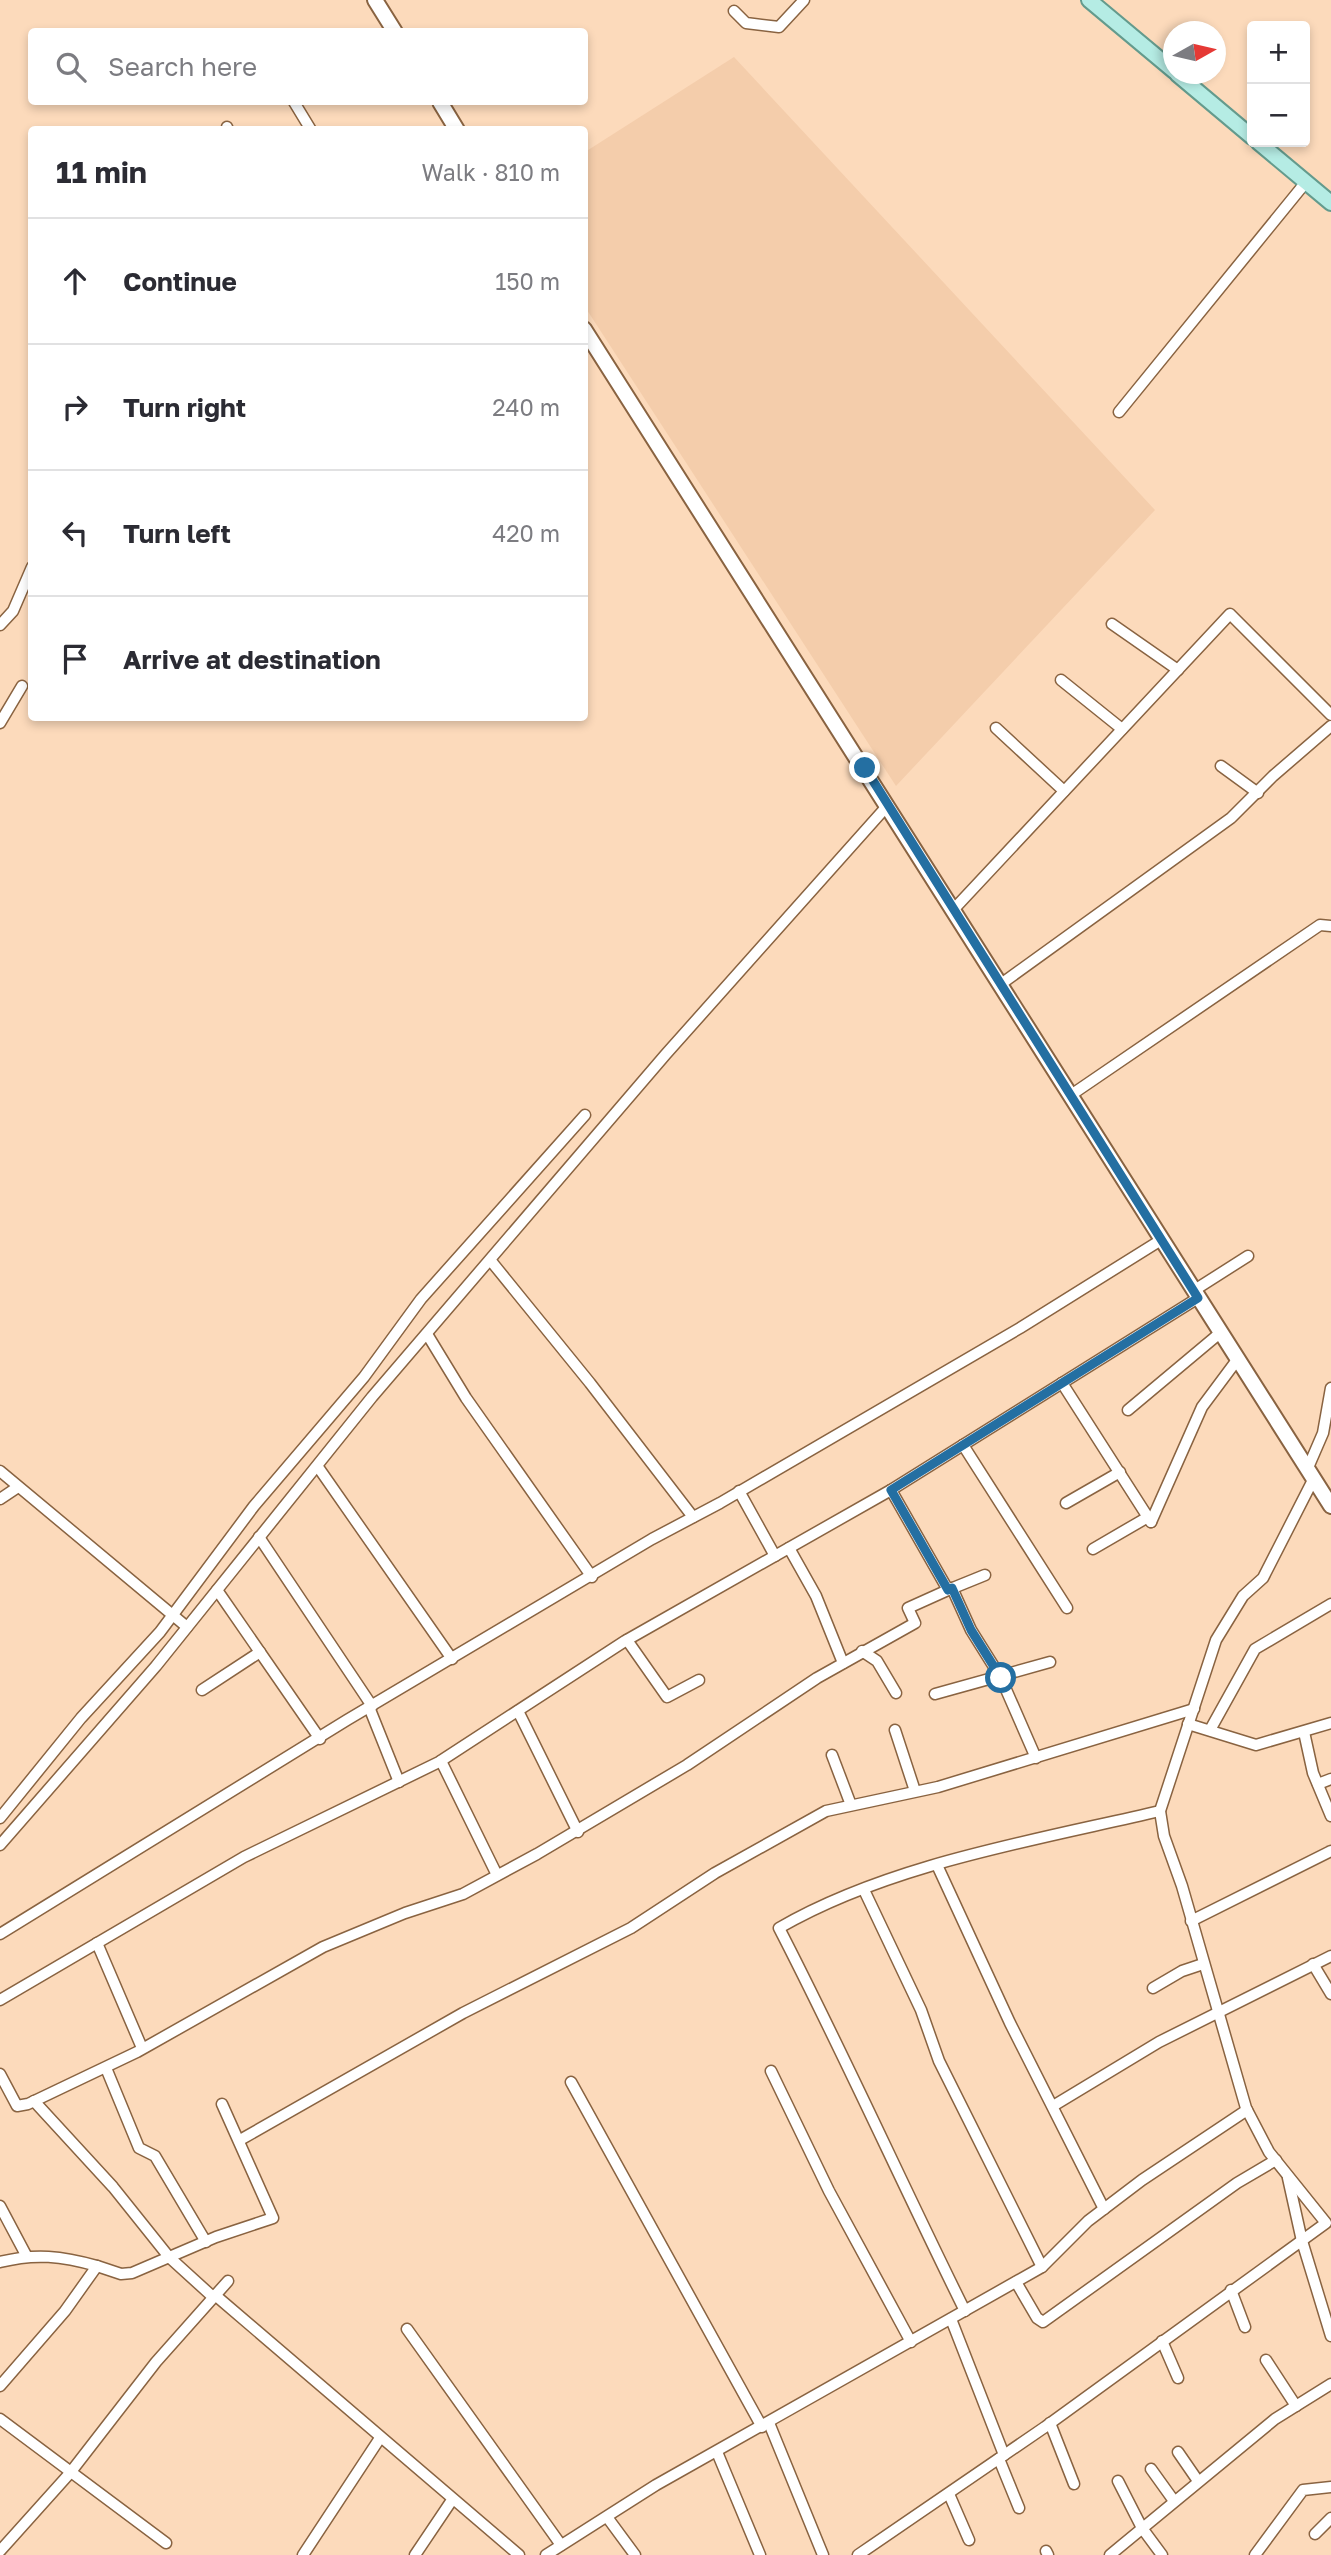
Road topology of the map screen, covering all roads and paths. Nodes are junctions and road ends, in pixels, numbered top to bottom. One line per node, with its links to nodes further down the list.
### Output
1 (375, 0): 5 (main road)
2 (804, 0): 4 (street)
3 (1089, 0): 6 (main road)
4 (734, 10)
5 (392, 28)
6 (1163, 62)
7 (1189, 84): 12 (main road)
8 (296, 105): 10 (street)
9 (442, 105): 11 (main road)
10 (309, 126)
11 (455, 126)
12 (1247, 133)
13 (1264, 147): 14 (main road)
14 (1306, 182): 15 (main road); 17 (street)
15 (1331, 203)
16 (588, 335): 32 (main road)
17 (1119, 412)
18 (28, 576): 20 (street)
19 (1112, 624): 21 (street)
20 (0, 625)
21 (1178, 670): 24 (street); 28 (street)
22 (1061, 680): 28 (street)
23 (22, 686): 25 (street)
24 (1331, 715)
25 (0, 723)
26 (1331, 726): 31 (street)
27 (996, 728): 30 (street)
28 (1122, 729): 30 (street)
29 (1221, 766): 31 (street)
30 (1064, 791): 33 (street)
31 (1258, 793): 35 (street)
32 (888, 804): 33 (main road); 40 (street)
33 (954, 909): 35 (main road)
34 (1331, 926): 36 (street)
35 (1001, 984): 36 (main road)
36 (1071, 1096): 38 (main road)
37 (586, 1115): 71 (street)
38 (1161, 1240): 41 (main road); 55 (street)
39 (1248, 1256): 41 (street)
40 (491, 1261): 43 (street); 59 (street)
41 (1196, 1294): 42 (main road); 45 (street)
42 (1220, 1333): 44 (main road); 47 (street)
43 (427, 1334): 49 (street); 66 (street)
44 (1237, 1360): 52 (main road); 60 (street)
45 (1062, 1383): 48 (street); 51 (street)
46 (1331, 1388): 52 (street)
47 (1128, 1410)
48 (963, 1445): 54 (street); 70 (street)
49 (318, 1467): 61 (street); 76 (street)
50 (0, 1471): 53 (street)
51 (1120, 1472): 57 (street); 60 (street)
52 (1310, 1475): 58 (main road); 85 (street)
53 (18, 1486): 56 (street); 71 (street)
54 (891, 1490): 62 (street); 67 (street)
55 (739, 1491): 59 (street); 64 (street)
56 (0, 1499)
57 (1066, 1503)
58 (1331, 1506)
59 (693, 1517): 66 (street)
60 (1148, 1517): 63 (street)
61 (259, 1537): 68 (street); 84 (street)
62 (789, 1548): 64 (street); 77 (street)
63 (1093, 1549)
64 (775, 1556): 73 (street)
65 (985, 1575): 67 (street)
66 (592, 1577): 76 (street)
67 (950, 1589): 74 (street); 79 (street)
68 (217, 1590): 72 (street); 75 (street)
69 (1331, 1604): 89 (street)
70 (1067, 1608)
71 (171, 1615): 72 (street); 103 (street)
72 (187, 1627): 105 (street)
73 (627, 1640): 80 (street); 86 (street)
74 (862, 1651): 77 (street); 82 (street)
75 (260, 1652): 81 (street); 92 (street)
76 (452, 1659): 84 (street)
77 (843, 1662): 104 (street)
78 (1050, 1662): 79 (street)
79 (1001, 1678): 83 (street); 94 (street)
80 (699, 1680)
81 (202, 1690)
82 (896, 1693)
83 (935, 1694)
84 (370, 1707): 92 (street); 97 (street)
85 (1194, 1709): 88 (street); 94 (street)
86 (518, 1711): 95 (street); 104 (street)
87 (1331, 1723): 91 (street)
88 (1190, 1725): 89 (street); 101 (street)
89 (1208, 1730): 91 (street)
90 (895, 1731): 99 (street)
91 (1304, 1732): 98 (street)
92 (320, 1738): 111 (street)
93 (832, 1755): 100 (street)
94 (1036, 1758): 99 (street)
95 (441, 1761): 97 (street); 108 (street)
96 (1331, 1779): 98 (street)
97 (399, 1782): 112 (street)
98 (1318, 1784): 102 (street)
99 (915, 1791): 100 (street)
100 (851, 1805): 129 (street)
101 (1160, 1811): 107 (street); 110 (street)
102 (1331, 1816)
103 (0, 1818)
104 (578, 1832): 108 (street)
105 (0, 1845)
106 (1331, 1852): 110 (street)
107 (937, 1865): 109 (street); 127 (street)
108 (497, 1875): 120 (street)
109 (864, 1890): 141 (street); 146 (street)
110 (1191, 1921): 114 (street)
111 (0, 1934)
112 (97, 1943): 118 (street); 120 (street)
113 (1331, 1956): 115 (street)
114 (1203, 1964): 116 (street); 119 (street)
115 (1313, 1964): 117 (street); 119 (street)
116 (1153, 1988)
117 (1331, 1994)
118 (0, 2000)
119 (1217, 2012): 127 (street); 128 (street)
120 (142, 2049): 121 (street)
121 (106, 2068): 125 (street); 136 (street)
122 (771, 2071): 152 (street)
123 (0, 2074): 125 (street)
124 (571, 2082): 160 (street)
125 (34, 2101): 138 (street)
126 (222, 2104): 129 (street)
127 (1053, 2106): 133 (street)
128 (1247, 2110): 130 (street); 133 (street)
129 (240, 2140): 136 (street)
130 (1276, 2160): 131 (street); 143 (street)
131 (1287, 2176): 134 (street); 135 (street)
132 (0, 2206): 137 (street)
133 (1104, 2208): 141 (street)
134 (1329, 2224): 135 (street)
135 (1302, 2241): 144 (street); 150 (street)
136 (206, 2242): 138 (street)
137 (26, 2255): 139 (street); 140 (street)
138 (169, 2257): 140 (street); 145 (street)
139 (0, 2262)
140 (97, 2266): 156 (street)
141 (1042, 2267): 143 (street)
142 (228, 2281): 145 (street)
143 (1016, 2281): 146 (street)
144 (1231, 2290): 148 (street); 151 (street)
145 (214, 2296): 161 (street); 166 (street)
146 (965, 2311): 147 (street)
147 (951, 2319): 152 (street); 164 (street)
148 (1245, 2328)
149 (407, 2329): 181 (street)
150 (1331, 2336)
151 (1162, 2341): 154 (street); 159 (street)
152 (911, 2342): 160 (street)
153 (1266, 2360): 157 (street)
154 (1178, 2378)
155 (1331, 2384): 157 (street)
156 (0, 2386)
157 (1296, 2406): 168 (street)
158 (0, 2419): 166 (street)
159 (1050, 2423): 164 (street); 169 (street)
160 (766, 2425): 162 (street); 189 (street)
161 (380, 2438): 172 (street); 183 (street)
162 (717, 2452): 175 (street); 188 (street)
163 (1178, 2452): 168 (street)
164 (1002, 2457): 171 (street); 174 (street)
165 (1151, 2469): 173 (street)
166 (70, 2473): 180 (street); 182 (street)
167 (1118, 2481): 177 (street)
168 (1198, 2481): 173 (street)
169 (1074, 2484)
170 (1331, 2487): 193 (street)
171 (949, 2494): 179 (street); 190 (street)
172 (452, 2500): 184 (street); 185 (street)
173 (1174, 2501): 177 (street)
174 (1019, 2508)
175 (607, 2517): 181 (street); 187 (street)
176 (1331, 2518): 178 (street)
177 (1142, 2528): 191 (street); 192 (street)
178 (1315, 2534)
179 (969, 2540)
180 (166, 2543)
181 (561, 2545): 186 (street)
182 (0, 2552)
183 (303, 2555)
184 (415, 2555)
185 (519, 2555)
186 (546, 2555)
187 (635, 2555)
188 (760, 2555)
189 (823, 2555)
190 (858, 2555)
191 (1110, 2555)
192 (1162, 2555)
193 (1255, 2555)

